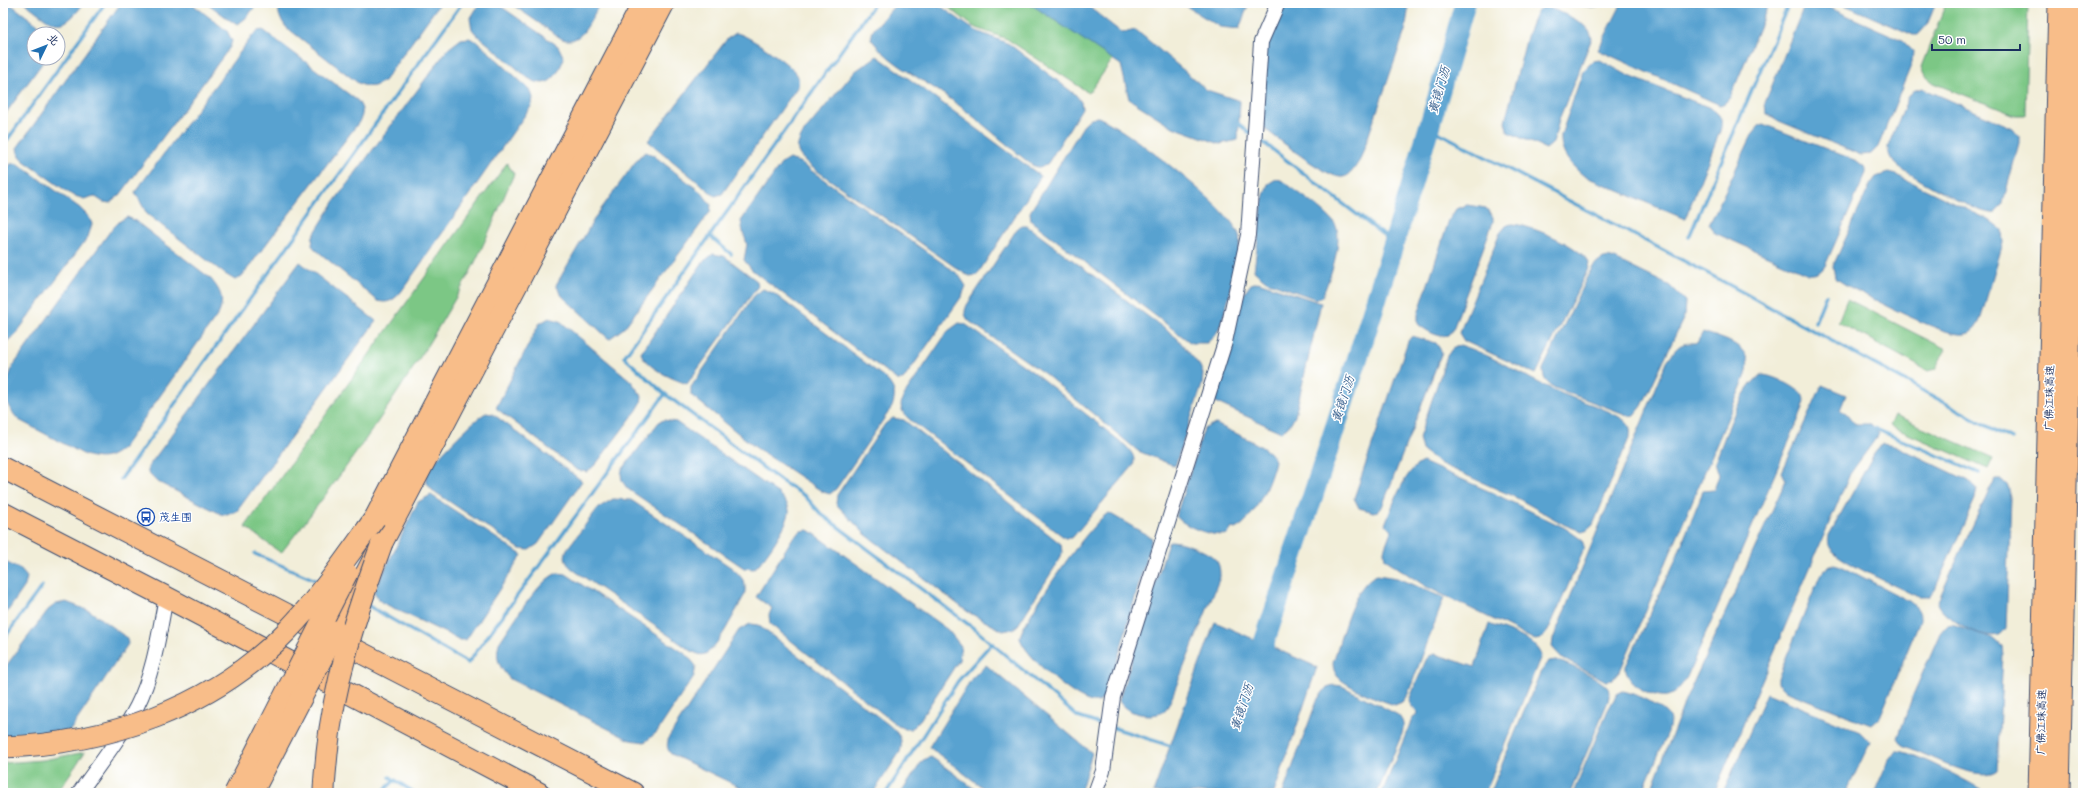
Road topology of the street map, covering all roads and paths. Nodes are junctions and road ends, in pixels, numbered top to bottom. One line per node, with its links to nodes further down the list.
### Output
1 (643, 3): 6 (highway)
2 (664, 3): 6 (highway)
3 (1278, 3): 19 (street)
4 (2059, 3): 20 (highway, 广佛江珠高速)
5 (2077, 3): 21 (highway, 广佛江珠高速)
6 (454, 387): 9 (highway); 10 (highway)
7 (3, 468): 18 (highway)
8 (3, 514): 11 (highway)
9 (375, 518): 12 (highway, bridge); 14 (highway, bridge)
10 (382, 543): 15 (highway, bridge); 16 (highway, bridge)
11 (166, 597): 13 (street); 17 (highway)
12 (3, 747)
13 (79, 793)
14 (235, 793)
15 (252, 793)
16 (324, 793)
17 (539, 793)
18 (633, 793)
19 (1095, 793)
20 (2039, 793)
21 (2059, 793)

